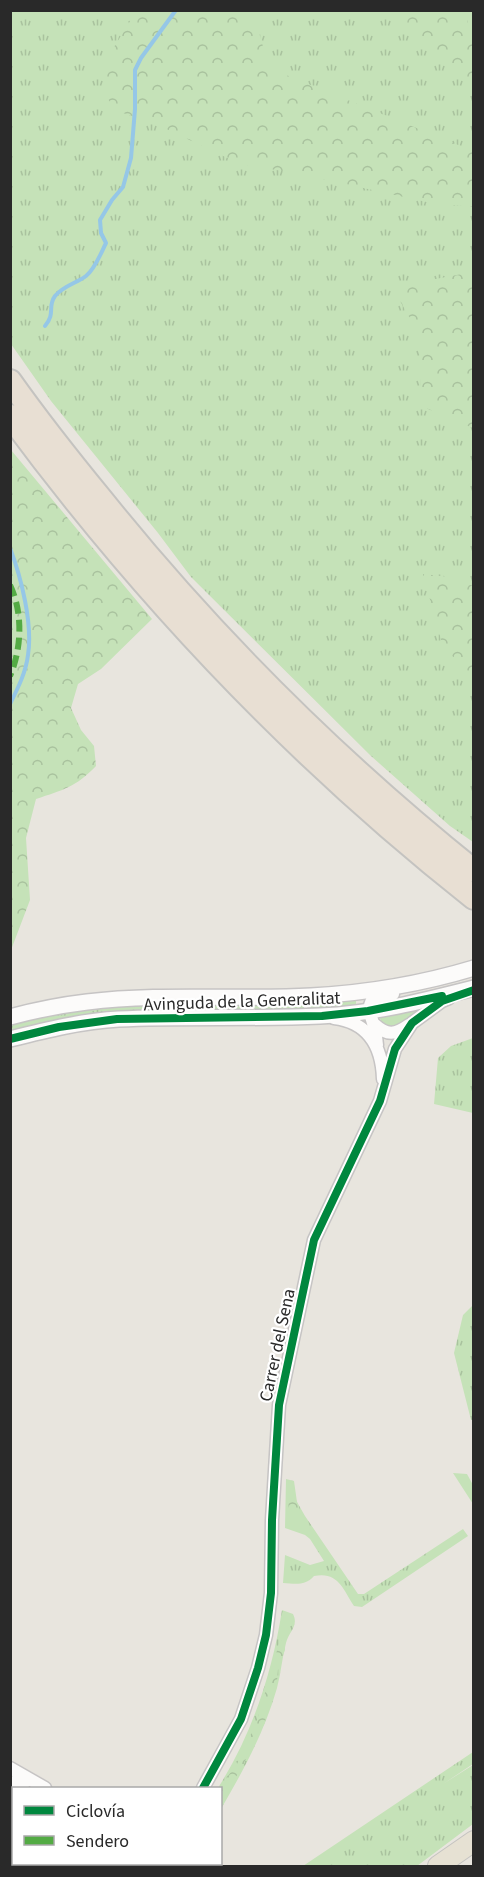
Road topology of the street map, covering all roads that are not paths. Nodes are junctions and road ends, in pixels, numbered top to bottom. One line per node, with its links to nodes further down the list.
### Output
1 (10, 381): 3 (highway)
2 (10, 416): 4 (highway)
3 (474, 871)
4 (474, 898)
5 (472, 969): 8 (street, Avinguda de la Generalitat); 9 (street)
6 (474, 989): 9 (street, Avinguda de la Generalitat); 10 (street, Carrer del Sena)
7 (322, 1016): 9 (street, Avinguda de la Generalitat); 11 (street, Avinguda de la Generalitat); 12 (street)
8 (10, 1017)
9 (371, 1017): 10 (street, Carrer del Sena); 12 (street, Carrer del Sena)
10 (412, 1023): 13 (street, Carrer del Sena)
11 (10, 1039)
12 (377, 1045): 13 (street, Carrer del Sena)
13 (380, 1101): 16 (street, Carrer del Sena)
14 (10, 1768): 15 (street)
15 (43, 1787)
16 (204, 1787)
17 (474, 1841): 18 (highway)
18 (438, 1866)

